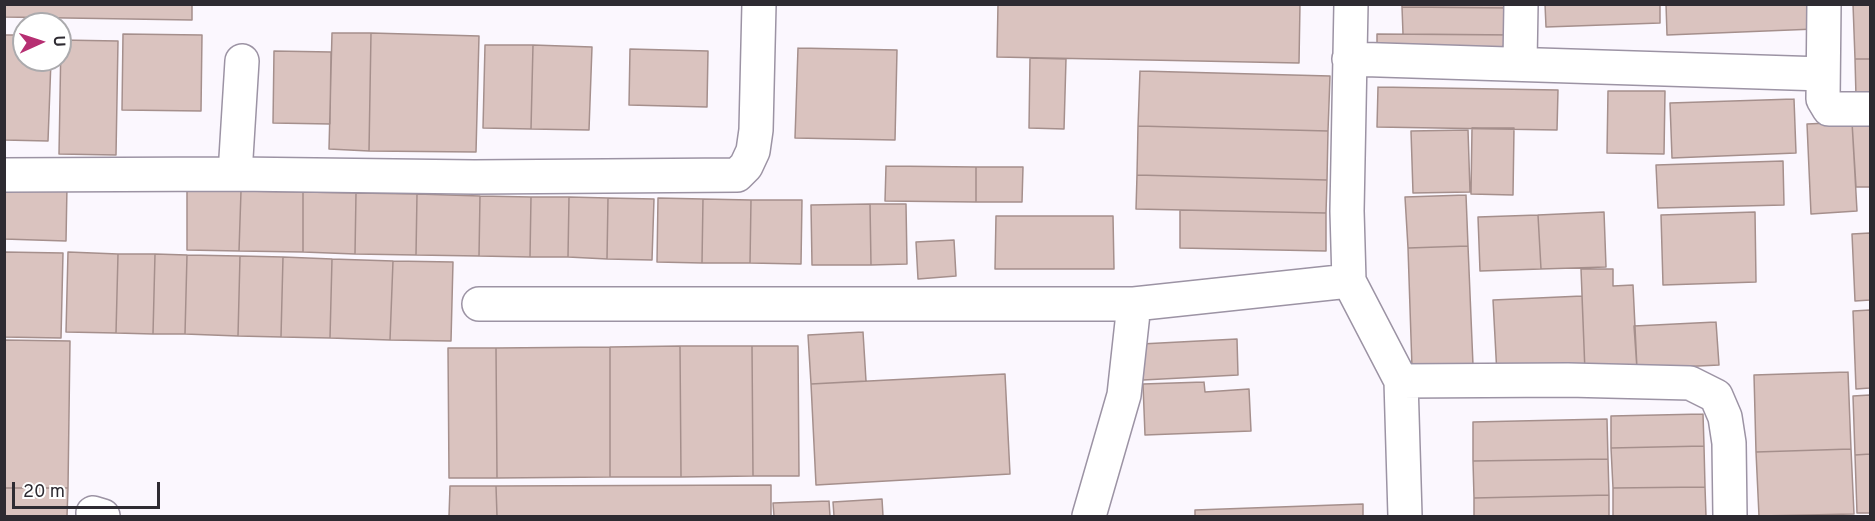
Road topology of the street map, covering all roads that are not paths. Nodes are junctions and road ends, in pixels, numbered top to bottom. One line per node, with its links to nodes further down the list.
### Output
1 (759, 4): 10 (street)
2 (1351, 4): 6 (street)
3 (1521, 4): 7 (street)
4 (1824, 4): 8 (street)
5 (242, 60): 10 (street)
6 (1349, 60): 7 (street); 12 (street)
7 (1520, 63): 8 (street)
8 (1823, 74): 9 (street)
9 (1870, 109)
10 (235, 174): 11 (street)
11 (4, 176)
12 (1349, 281): 14 (street); 15 (street)
13 (479, 304): 14 (street)
14 (1134, 304): 16 (street)
15 (1401, 381): 17 (street); 18 (street)
16 (1089, 516)
17 (1405, 516)
18 (1730, 516)

